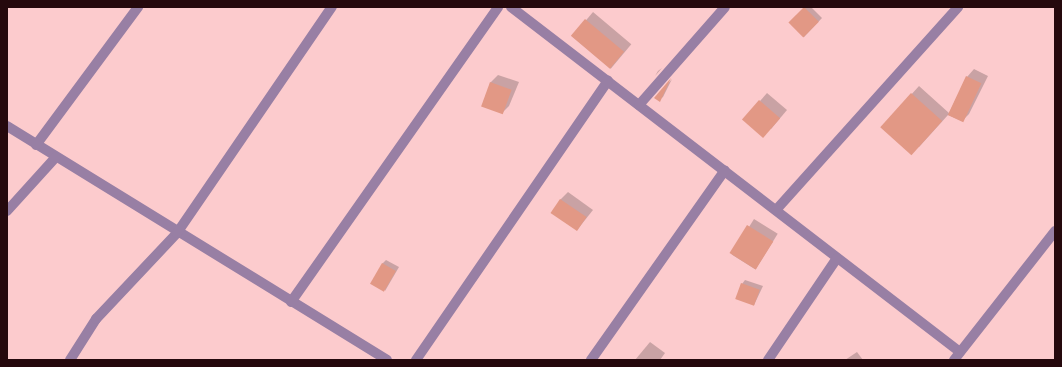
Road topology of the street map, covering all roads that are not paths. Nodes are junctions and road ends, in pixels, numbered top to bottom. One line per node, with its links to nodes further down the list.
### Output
1 (138, 7): 10 (street)
2 (332, 7): 16 (street)
3 (498, 7): 18 (street)
4 (512, 7): 7 (street)
5 (725, 7): 8 (street)
6 (958, 7): 13 (street)
7 (608, 81): 8 (street); 22 (street)
8 (639, 105): 12 (street)
9 (7, 126): 10 (street)
10 (36, 145): 11 (street)
11 (56, 157): 14 (street); 16 (street)
12 (725, 170): 13 (street); 23 (street)
13 (776, 210): 17 (street)
14 (7, 211)
15 (1055, 231): 19 (street)
16 (177, 233): 18 (street); 20 (street)
17 (837, 258): 19 (street); 24 (street)
18 (291, 302): 21 (street)
19 (957, 356)
20 (70, 360)
21 (387, 360)
22 (416, 360)
23 (591, 360)
24 (768, 360)

